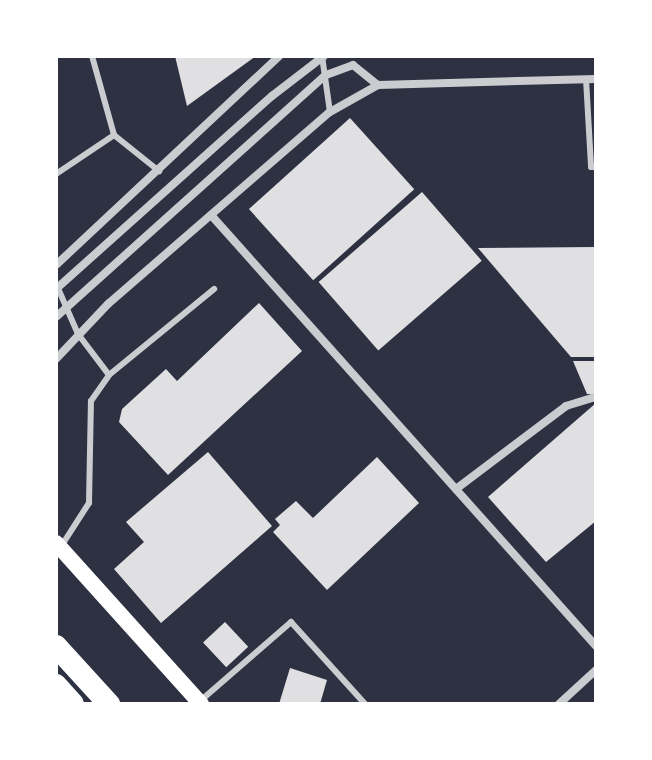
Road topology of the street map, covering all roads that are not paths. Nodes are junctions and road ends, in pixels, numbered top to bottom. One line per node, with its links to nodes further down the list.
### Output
1 (92, 56): 9 (lane)
2 (279, 56): 11 (street)
3 (323, 57): 4 (lane); 15 (street)
4 (326, 75): 7 (street); 8 (lane); 17 (street)
5 (586, 79): 6 (street); 7 (street); 10 (lane)
6 (596, 79)
7 (378, 85): 8 (street)
8 (330, 112): 13 (street)
9 (114, 135): 11 (lane); 12 (lane)
10 (596, 167)
11 (159, 171): 14 (street)
12 (56, 174)
13 (211, 215): 18 (street); 22 (street)
14 (56, 265)
15 (56, 287): 18 (lane)
16 (214, 289): 20 (lane)
17 (56, 317)
18 (78, 334): 19 (street); 20 (lane)
19 (56, 359)
20 (109, 375): 23 (lane)
21 (596, 397): 22 (street)
22 (456, 489): 25 (street)
23 (58, 545): 28 (main road)
24 (56, 646): 30 (highway)
25 (596, 646)
26 (596, 670): 32 (street)
27 (56, 685): 29 (highway)
28 (200, 703): 31 (lane)
29 (73, 704)
30 (109, 704)
31 (365, 704)
32 (559, 704)

